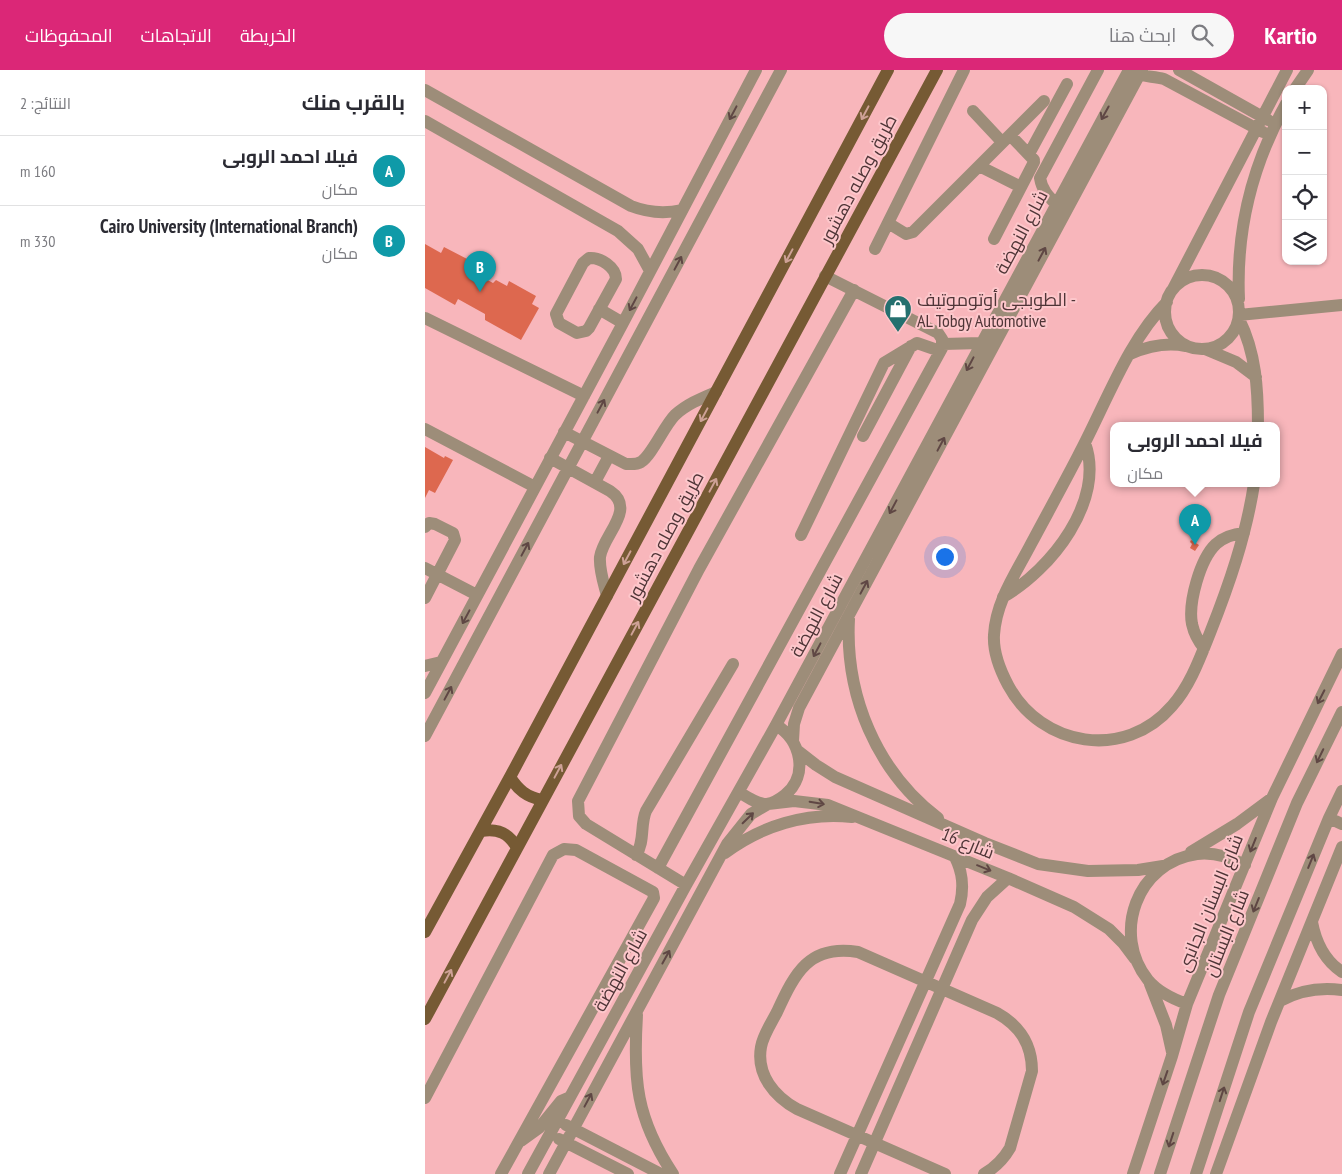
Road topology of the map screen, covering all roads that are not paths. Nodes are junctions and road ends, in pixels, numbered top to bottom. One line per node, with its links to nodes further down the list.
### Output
1 (756, 70): 26 (street, one-way to 26)
2 (781, 70): 54 (street, one-way to 2)
3 (888, 70): 48 (main road, طريق وصله دهشور, one-way to 48)
4 (937, 70): 32 (main road, طريق وصله دهشور)
5 (965, 70): 27 (street)
6 (1098, 70): 23 (street)
7 (1179, 70): 18 (street)
8 (1287, 70): 18 (street)
9 (1308, 70): 12 (street)
10 (1135, 71): 18 (street); 25 (street, شارع النهضة, one-way to 25); 31 (street, شارع النهضة, one-way to 10)
11 (1067, 84): 21 (street)
12 (1298, 85)
13 (425, 90): 26 (street)
14 (1044, 101): 20 (street)
15 (973, 111): 20 (street)
16 (1282, 111): 19 (street)
17 (425, 121): 30 (street)
18 (1259, 122): 19 (street); 33 (street)
19 (1272, 130): 38 (street)
20 (1006, 138): 21 (street); 22 (street)
21 (1032, 158): 23 (street); 24 (street)
22 (979, 166): 24 (street); 27 (street)
23 (1043, 173): 25 (street)
24 (1021, 187): 28 (street)
25 (1056, 204): 31 (street, شارع النهضة)
26 (682, 210): 30 (street)
27 (888, 223): 29 (street)
28 (994, 239)
29 (875, 249)
30 (650, 271): 40 (street, one-way to 40)
31 (1025, 274): 41 (street, شارع النهضة); 71 (street, شارع النهضة, one-way to 31)
32 (825, 276): 34 (street); 86 (main road, طريق وصله دهشور, one-way to 32)
33 (1173, 289): 35 (street); 38 (street)
34 (854, 290): 44 (street); 95 (street)
35 (1167, 302): 43 (street); 46 (street)
36 (1342, 305): 38 (street)
37 (599, 309): 37 (street); 40 (street)
38 (1239, 313): 45 (street); 47 (street)
39 (425, 318): 49 (street)
40 (623, 323): 49 (street)
41 (981, 343): 44 (street); 71 (street, شارع النهضة, one-way to 71)
42 (912, 345): 44 (street); 53 (street); 64 (street)
43 (1189, 346): 45 (street); 46 (street)
44 (942, 348): 101 (street)
45 (1205, 349): 47 (street)
46 (1130, 354): 55 (street)
47 (1256, 377): 50 (street)
48 (716, 392): 56 (street); 68 (main road, طريق وصله دهشور, one-way to 68)
49 (584, 396): 52 (street)
50 (1258, 422)
51 (425, 429): 60 (street)
52 (564, 432): 54 (street); 57 (street)
53 (863, 436)
54 (582, 442): 56 (street); 58 (street)
55 (1085, 443): 70 (street); 70 (street)
56 (609, 456): 59 (street)
57 (550, 458): 58 (street); 60 (street)
58 (568, 467): 59 (street); 80 (street, one-way to 58)
59 (595, 482): 68 (street)
60 (535, 487): 67 (street)
61 (1253, 487): 63 (street)
62 (425, 527): 66 (street)
63 (1244, 533): 72 (street); 72 (street)
64 (801, 534)
65 (425, 568): 66 (street)
66 (437, 574): 67 (street); 69 (street)
67 (477, 595): 74 (street, one-way to 74)
68 (607, 596): 82 (main road, طريق وصله دهشور)
69 (425, 598)
70 (1002, 598): 72 (street)
71 (844, 612): 79 (street, شارع النهضة, one-way to 79); 81 (street, شارع النهضة); 92 (street)
72 (1204, 648)
73 (1342, 654): 85 (street, شارع البستان الجانبى, one-way to 85)
74 (441, 662): 76 (street); 77 (street)
75 (733, 664): 95 (street)
76 (425, 666)
77 (425, 693)
78 (1342, 712): 137 (street, شارع البستان, one-way to 137)
79 (776, 726): 81 (street, شارع 16); 84 (street, شارع النهضة)
80 (425, 736)
81 (796, 746): 87 (street, شارع النهضة); 92 (street, شارع 16)
82 (510, 777): 86 (main road); 91 (main road, طريق وصله دهشور)
83 (1342, 791): 88 (street)
84 (739, 792): 87 (street); 103 (street, شارع النهضة)
85 (1271, 798): 98 (street); 99 (street, شارع البستان الجانبى, one-way to 99)
86 (542, 800): 94 (main road, طريق وصله دهشور)
87 (768, 804): 89 (street, شارع 16, one-way to 89); 96 (street, شارع النهضة, one-way to 87)
88 (1329, 818): 90 (street); 138 (street, one-way to 88)
89 (862, 819): 96 (street); 97 (street, شارع 16)
90 (1342, 824)
91 (481, 831): 94 (main road); 105 (main road, طريق وصله دهشور)
92 (957, 831): 100 (street, شارع 16)
93 (1342, 847): 104 (street)
94 (517, 848): 115 (main road, طريق وصله دهشور, one-way to 94)
95 (636, 854): 101 (street)
96 (721, 856): 114 (street, شارع النهضة, one-way to 96)
97 (955, 857): 102 (street, شارع 16, one-way to 102); 108 (street)
98 (1182, 857): 99 (street); 100 (street)
99 (1245, 864): 113 (street, شارع البستان الجانبى)
100 (1163, 866): 106 (street)
101 (658, 868): 103 (street)
102 (1008, 878): 106 (street, شارع 16); 110 (street)
103 (686, 885): 117 (street, شارع النهضة)
104 (1312, 922): 107 (street); 112 (street)
105 (425, 932)
106 (1135, 959): 109 (street)
107 (1342, 972)
108 (926, 981): 110 (street); 122 (street); 122 (street)
109 (1149, 982): 113 (street); 116 (street)
110 (942, 988): 124 (street); 135 (street)
111 (1342, 990): 112 (street)
112 (1280, 1001): 139 (street)
113 (1187, 1004): 116 (street, شارع البستان الجانبى)
114 (637, 1010): 120 (street, شارع النهضة, one-way to 114); 131 (street)
115 (425, 1019)
116 (1172, 1056): 136 (street, شارع البستان الجانبى, one-way to 136)
117 (570, 1097): 119 (street, شارع النهضة); 125 (street)
118 (425, 1098): 125 (street)
119 (557, 1121): 120 (street); 121 (street, شارع النهضة)
120 (573, 1129): 123 (street, شارع النهضة); 130 (street)
121 (550, 1135): 123 (street); 127 (street, شارع النهضة)
122 (857, 1136): 124 (street); 132 (street)
123 (566, 1142): 128 (street, شارع النهضة); 129 (street)
124 (874, 1143): 133 (street); 134 (street)
125 (518, 1144): 126 (street)
126 (501, 1174)
127 (528, 1174)
128 (549, 1174)
129 (628, 1174)
130 (661, 1174)
131 (673, 1174)
132 (840, 1174)
133 (861, 1174)
134 (945, 1174)
135 (984, 1174)
136 (1133, 1174)
137 (1160, 1174)
138 (1196, 1174)
139 (1216, 1174)

